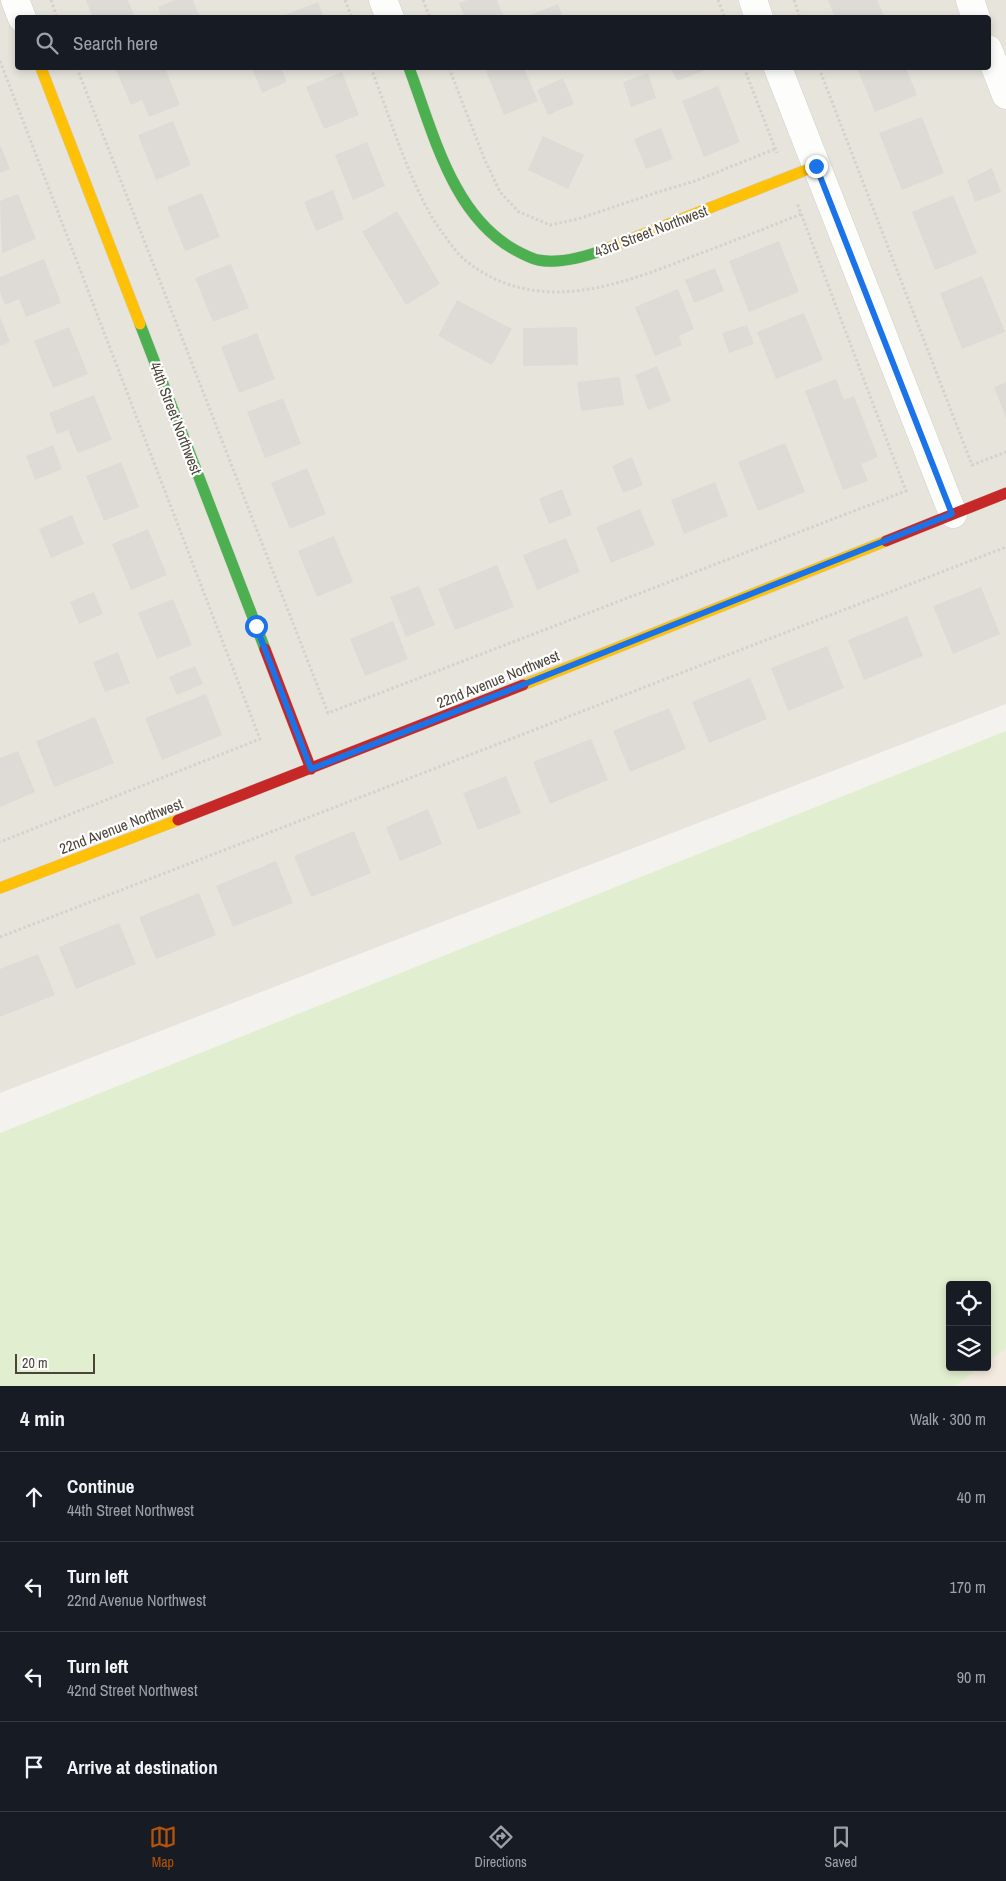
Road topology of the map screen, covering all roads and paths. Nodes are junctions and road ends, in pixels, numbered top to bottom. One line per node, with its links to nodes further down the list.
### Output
1 (15, 0): 10 (street)
2 (51, 0): 11 (path)
3 (345, 0): 12 (path)
4 (383, 0): 13 (street)
5 (423, 0): 14 (path)
6 (718, 0): 15 (path)
7 (753, 0): 16 (street)
8 (794, 0): 17 (path)
9 (970, 0): 18 (street)
10 (21, 15)
11 (57, 15)
12 (351, 15)
13 (389, 15)
14 (429, 15)
15 (724, 15)
16 (758, 15)
17 (799, 15)
18 (975, 15)
19 (991, 58): 29 (street)
20 (0, 61): 36 (path)
21 (42, 70): 35 (street, 44th Street Northwest)
22 (78, 70): 23 (path)
23 (372, 70)
24 (410, 70): 30 (street, 43rd Street Northwest)
25 (450, 70): 26 (path)
26 (745, 70)
27 (779, 70): 30 (street)
28 (821, 70): 31 (path)
29 (1006, 95)
30 (816, 166): 33 (street)
31 (1006, 452)
32 (1006, 493): 33 (street, 22nd Avenue Northwest)
33 (952, 514): 35 (street, 22nd Avenue Northwest)
34 (1006, 547): 38 (path)
35 (311, 769): 37 (street, 22nd Avenue Northwest)
36 (0, 842)
37 (0, 888)
38 (0, 937)

